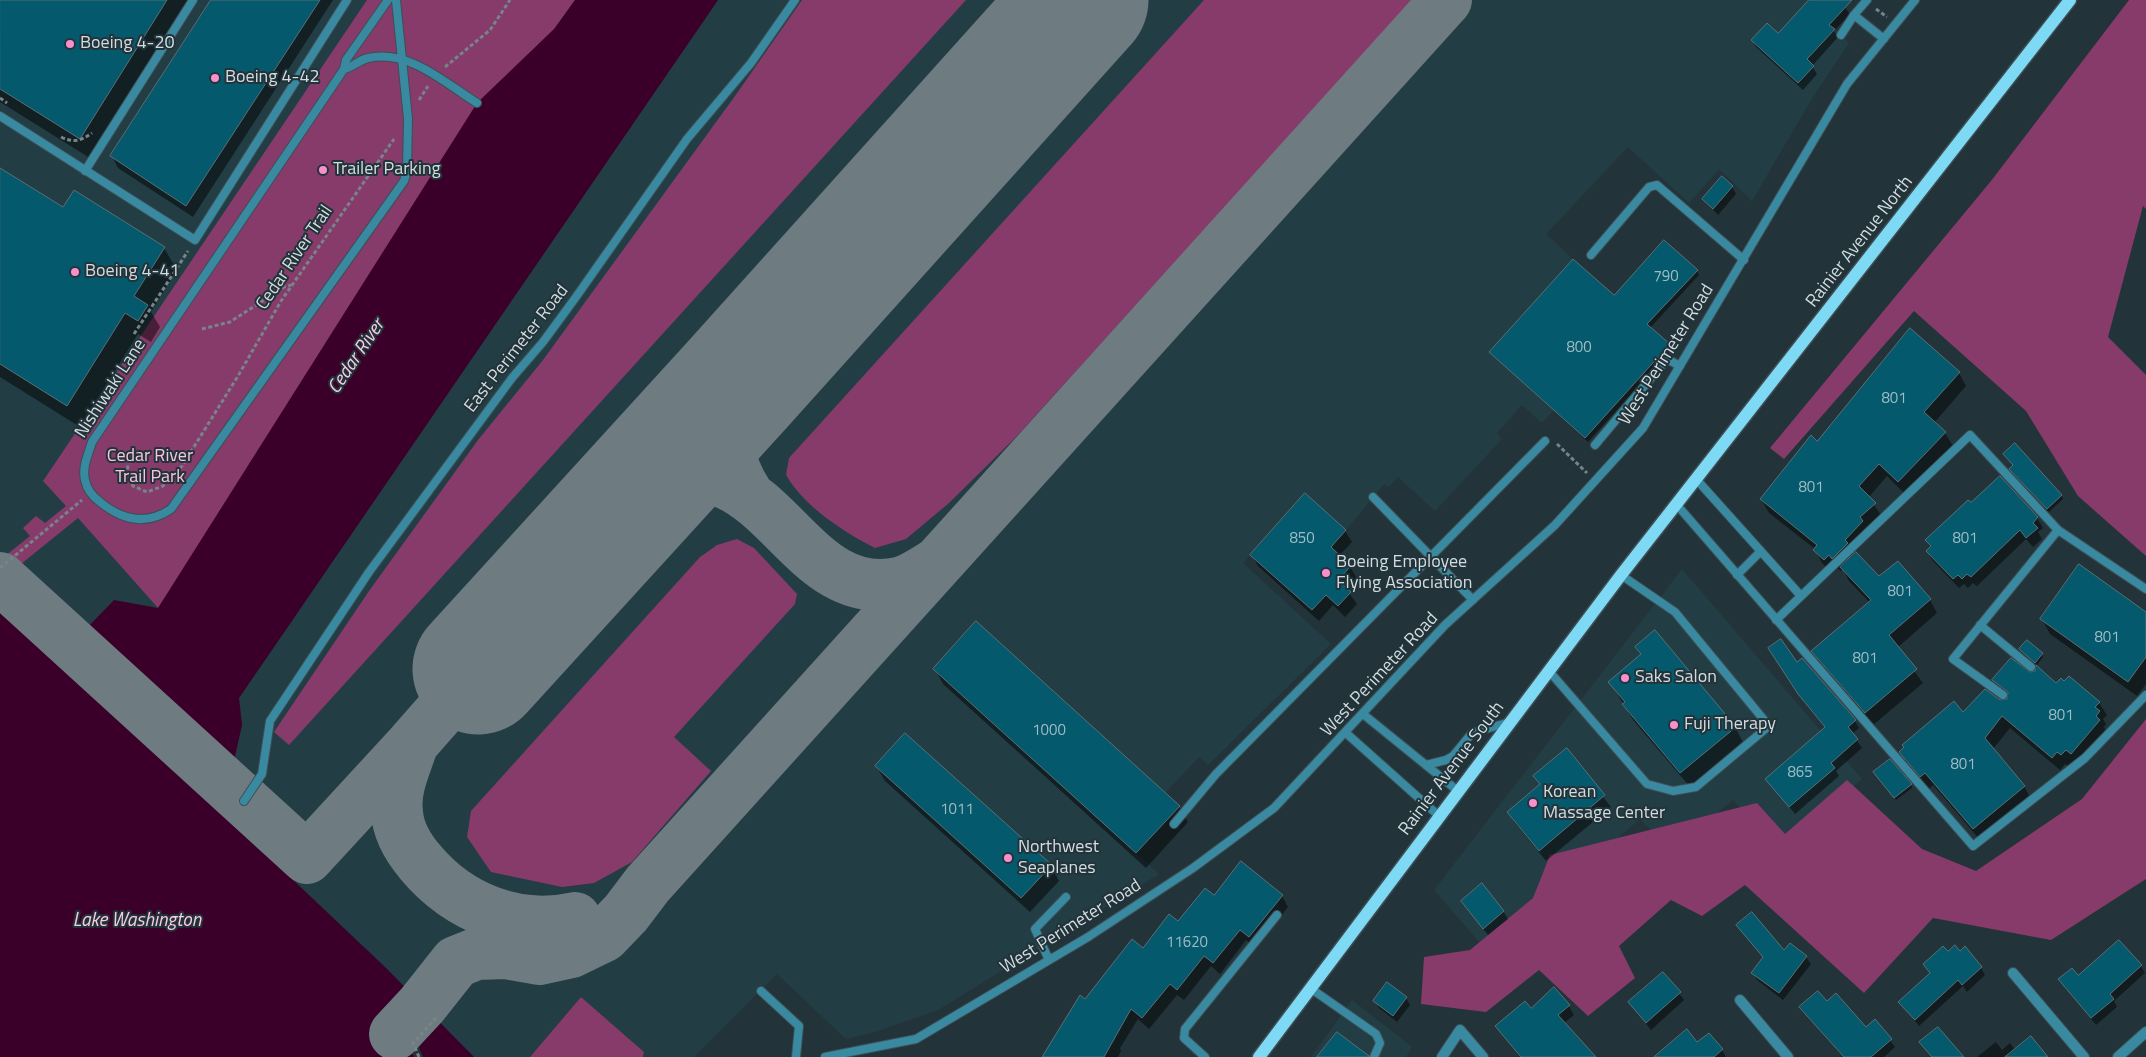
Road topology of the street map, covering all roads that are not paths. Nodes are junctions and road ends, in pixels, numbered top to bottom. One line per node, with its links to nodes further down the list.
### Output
1 (193, 0): 16 (lane)
2 (347, 0): 16 (lane)
3 (388, 0): 13 (lane, Nishiwaki Lane)
4 (396, 0): 12 (lane)
5 (794, 0): 44 (lane, East Perimeter Road)
6 (1867, 0): 9 (lane)
7 (1915, 0): 11 (lane, West Perimeter Road)
8 (2070, 0): 22 (main road, Rainier Avenue North)
9 (1854, 16): 10 (lane); 11 (lane)
10 (1841, 36)
11 (1884, 39): 18 (lane, West Perimeter Road)
12 (401, 58): 13 (lane); 13 (lane, Nishiwaki Lane); 14 (lane)
13 (344, 69)
14 (477, 103)
15 (0, 116): 16 (lane)
16 (85, 171)
17 (1590, 255): 18 (lane)
18 (1744, 260): 19 (lane, West Perimeter Road)
19 (1680, 366): 21 (lane); 32 (lane, West Perimeter Road)
20 (1545, 441): 27 (lane)
21 (1595, 445)
22 (1697, 480): 24 (main road, Rainier Avenue North); 26 (lane)
23 (1373, 497): 27 (lane)
24 (1677, 505): 28 (main road, Rainier Avenue South); 29 (lane)
25 (2058, 530): 30 (lane); 31 (lane); 34 (lane)
26 (1761, 551): 29 (lane); 31 (lane)
27 (1432, 558): 32 (lane); 46 (lane)
28 (1621, 575): 36 (main road, Rainier Avenue South); 36 (lane)
29 (1737, 575): 33 (lane)
30 (2146, 588)
31 (1800, 596): 33 (lane)
32 (1473, 600): 39 (lane, West Perimeter Road)
33 (1776, 620): 37 (lane)
34 (1980, 625): 35 (lane); 38 (lane)
35 (2031, 667)
36 (1549, 671): 40 (main road, Rainier Avenue South)
37 (2146, 695)
38 (2003, 696)
39 (1363, 714): 41 (lane, West Perimeter Road); 42 (lane)
40 (1510, 722): 42 (lane); 43 (main road, Rainier Avenue South)
41 (1346, 733): 45 (lane); 49 (lane, West Perimeter Road)
42 (1426, 765): 43 (lane)
43 (1458, 791): 45 (main road, Rainier Avenue South)
44 (244, 801)
45 (1439, 816): 51 (main road, Rainier Avenue South)
46 (1174, 824)
47 (1066, 897): 49 (lane)
48 (1277, 915): 57 (lane)
49 (1049, 960): 56 (lane, West Perimeter Road)
50 (2013, 973): 63 (street)
51 (1310, 988): 58 (main road, Rainier Avenue South); 59 (lane)
52 (761, 991): 55 (lane)
53 (1740, 1000): 62 (street)
54 (2146, 1032): 64 (street)
55 (796, 1057)
56 (825, 1057)
57 (1205, 1057)
58 (1259, 1057)
59 (1374, 1057)
60 (1442, 1057): 61 (street)
61 (1483, 1057)
62 (1788, 1057)
63 (2084, 1057)
64 (2118, 1057)

